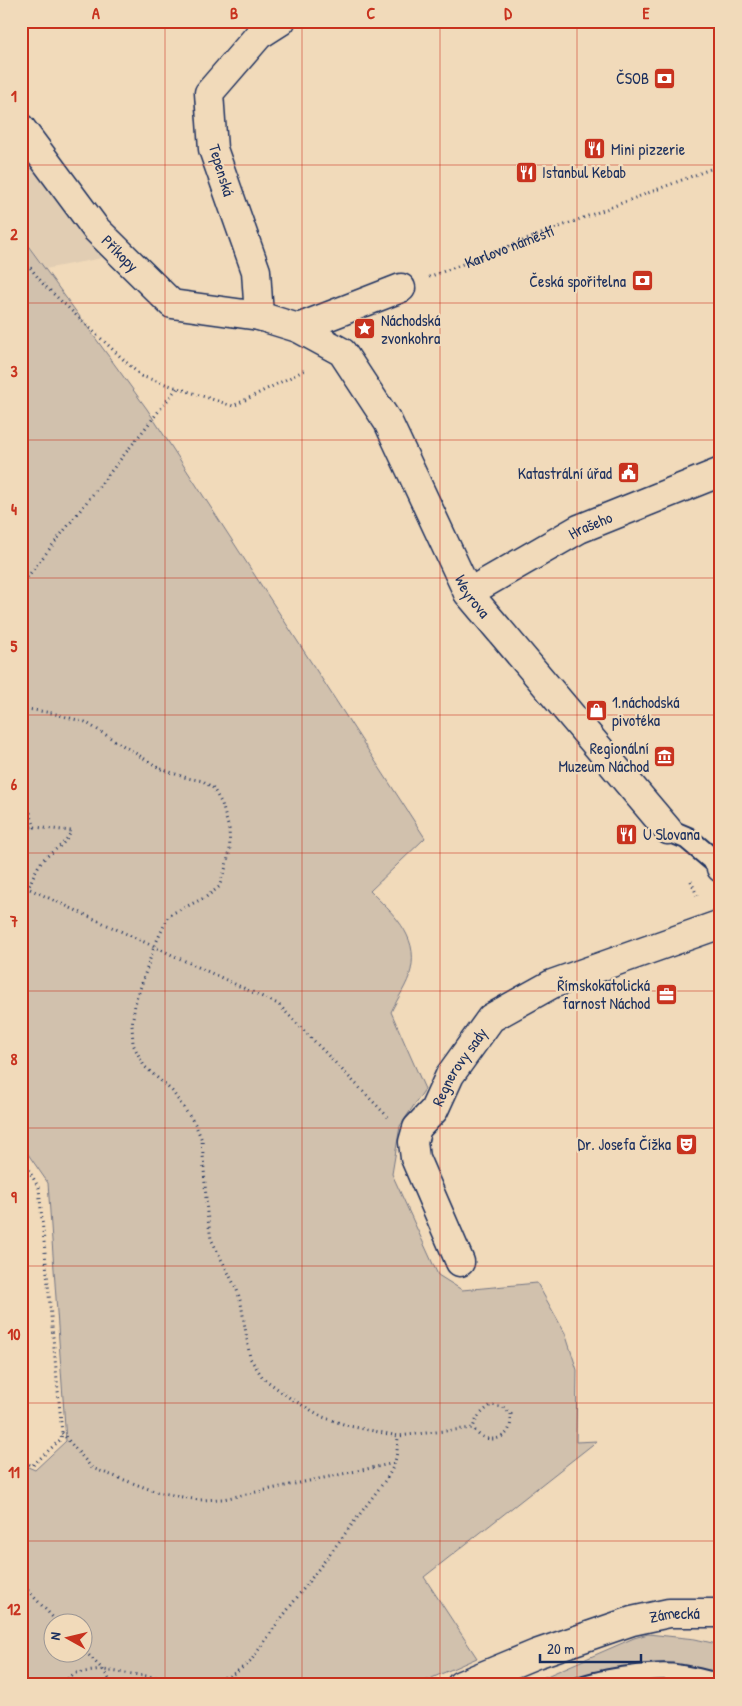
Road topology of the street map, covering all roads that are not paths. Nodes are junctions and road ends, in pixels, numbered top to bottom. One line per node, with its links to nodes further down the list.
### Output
1 (281, 21): 4 (street, Tepenská)
2 (21, 128): 4 (street, Příkopy)
3 (401, 288): 5 (street)
4 (259, 316): 5 (street, Weyrova)
5 (298, 328): 7 (street, Weyrova)
6 (721, 472): 7 (street, Hrašeho)
7 (468, 593): 8 (street, Weyrova)
8 (668, 830): 9 (street, Weyrova)
9 (720, 867)
10 (716, 926): 11 (street, Regnerovy sady)
11 (460, 1262)
12 (721, 1613): 14 (street, Zámecká)
13 (721, 1682): 15 (lane)
14 (461, 1685)
15 (580, 1685)

